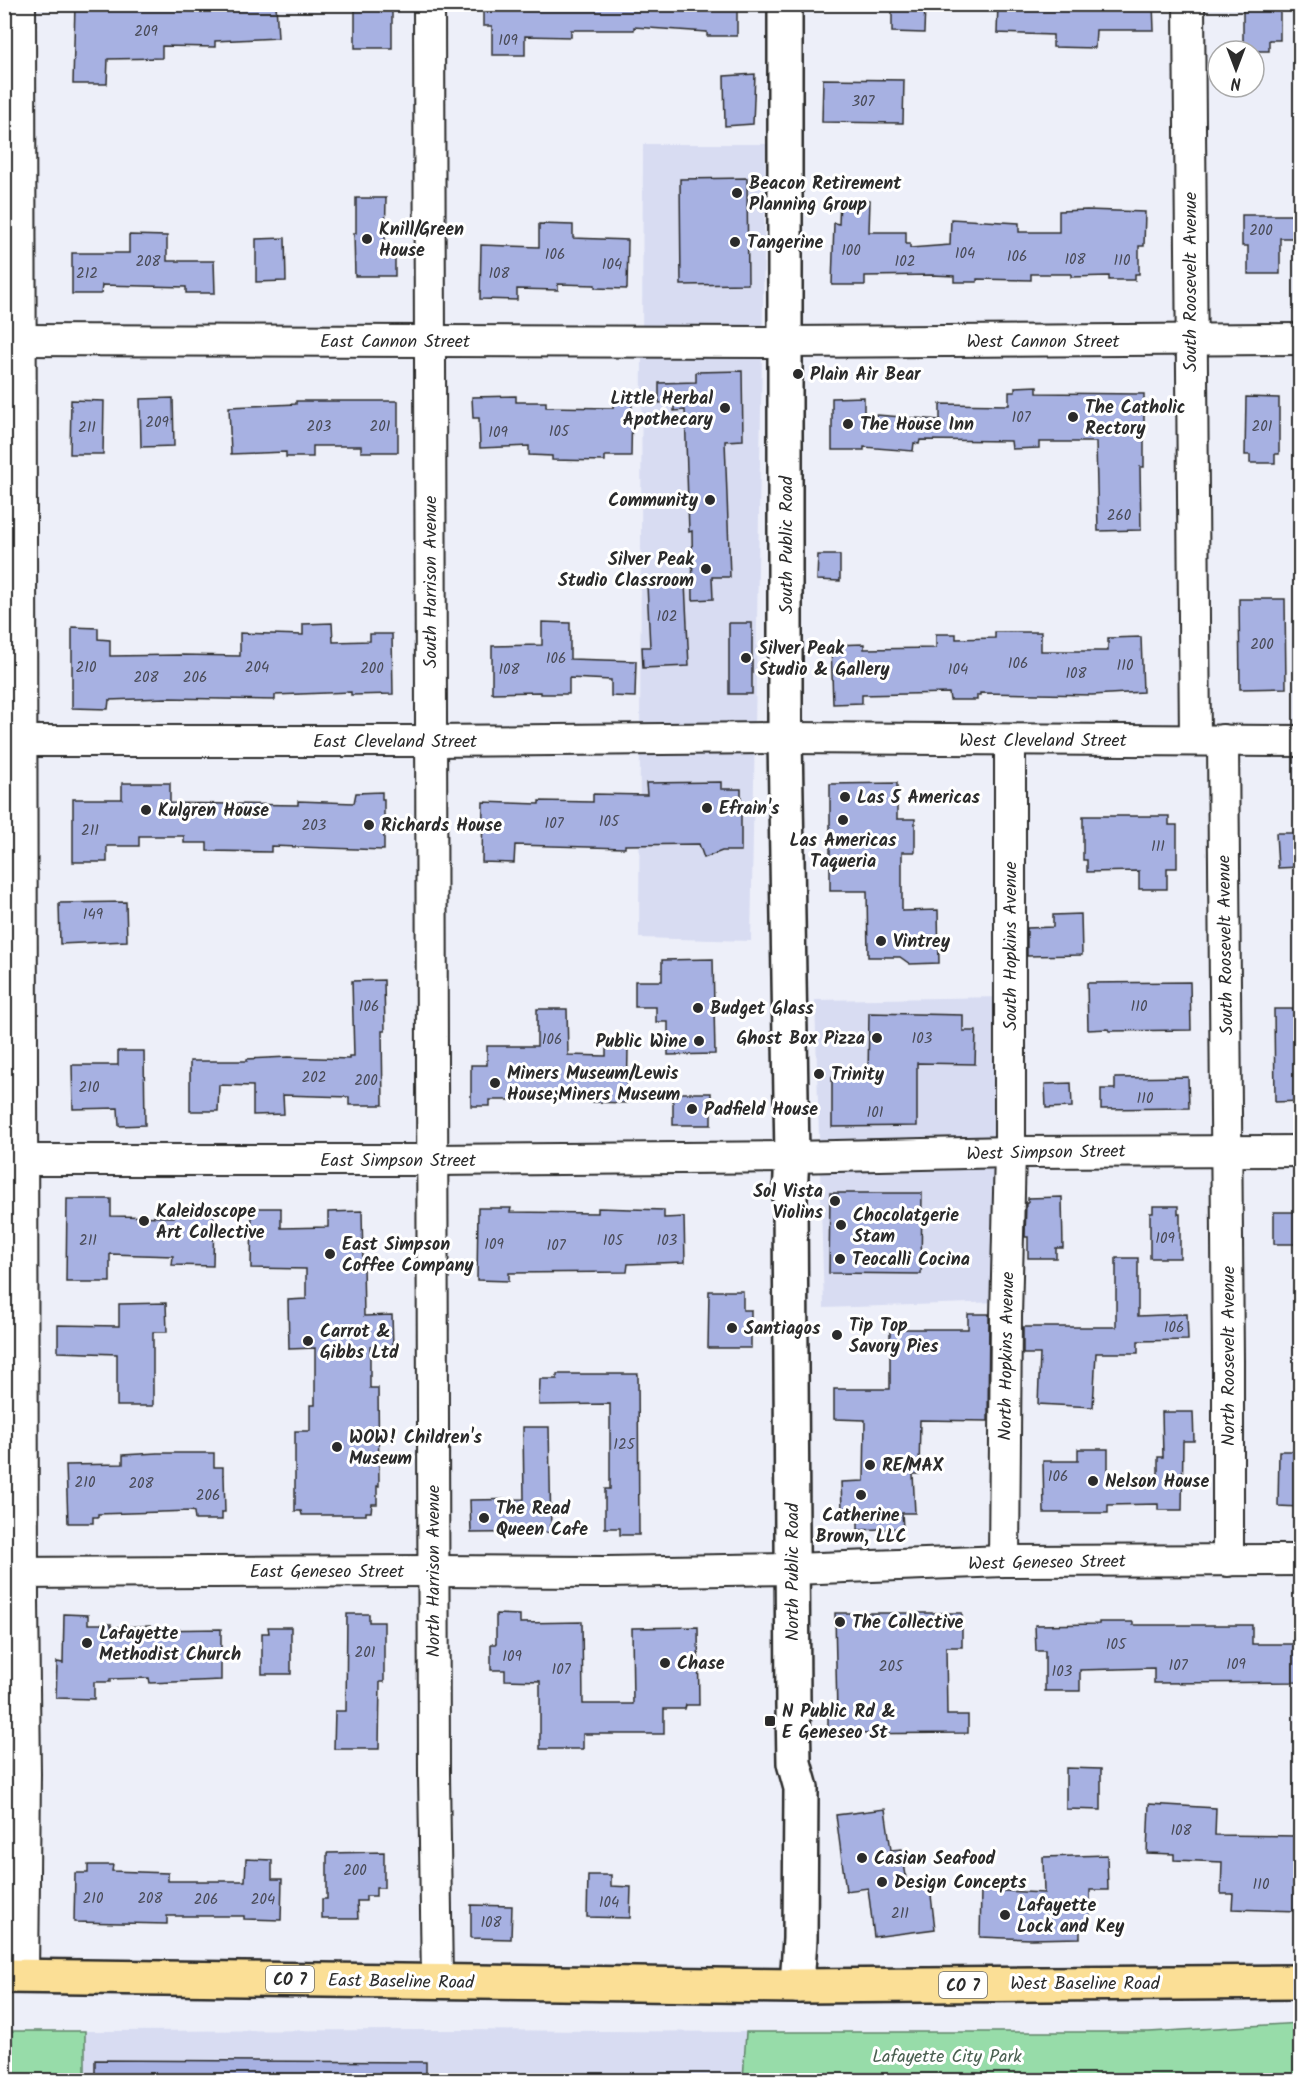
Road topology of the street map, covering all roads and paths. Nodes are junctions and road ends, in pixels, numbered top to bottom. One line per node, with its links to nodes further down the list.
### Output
1 (20, 4): 6 (street)
2 (429, 4): 8 (street, South Harrison Avenue)
3 (785, 4): 9 (street, South Public Road)
4 (1189, 4): 7 (street, South Roosevelt Avenue)
5 (1300, 339): 7 (street, West Cannon Street)
6 (13, 340): 8 (street, East Cannon Street); 13 (street)
7 (1190, 340): 9 (street, West Cannon Street); 12 (street, South Roosevelt Avenue)
8 (431, 341): 9 (street, East Cannon Street); 14 (street, South Harrison Avenue)
9 (785, 342): 10 (street, South Public Road)
10 (785, 738): 11 (street, West Cleveland Street); 14 (street, East Cleveland Street); 19 (street, South Public Road)
11 (1010, 740): 12 (street, West Cleveland Street); 18 (street, South Hopkins Avenue)
12 (1209, 740): 15 (street, West Cleveland Street); 16 (street, South Roosevelt Avenue)
13 (13, 741): 14 (street, East Cleveland Street); 20 (street)
14 (430, 741): 21 (street, South Harrison Avenue)
15 (1300, 741)
16 (1227, 1151): 17 (street, West Simpson Street); 18 (street, West Simpson Street); 24 (street, North Roosevelt Avenue)
17 (1300, 1151)
18 (1010, 1152): 19 (street, West Simpson Street); 23 (street, North Hopkins Avenue)
19 (792, 1157): 21 (street, East Simpson Street); 25 (street, North Public Road)
20 (14, 1160): 21 (street, East Simpson Street); 27 (street)
21 (433, 1160): 26 (street, North Harrison Avenue)
22 (1300, 1560): 24 (street, West Geneseo Street)
23 (1004, 1561): 24 (street, West Geneseo Street); 25 (street, West Geneseo Street)
24 (1228, 1561)
25 (793, 1569): 26 (street, East Geneseo Street); 31 (street, North Public Road)
26 (433, 1570): 27 (street, East Geneseo Street); 29 (street, North Harrison Avenue)
27 (14, 1573): 28 (street)
28 (14, 1976): 29 (main road, East Baseline Road / CO 7)
29 (437, 1981): 31 (main road, East Baseline Road / CO 7)
30 (1300, 1982): 31 (main road, West Baseline Road / CO 7)
31 (797, 1986)

